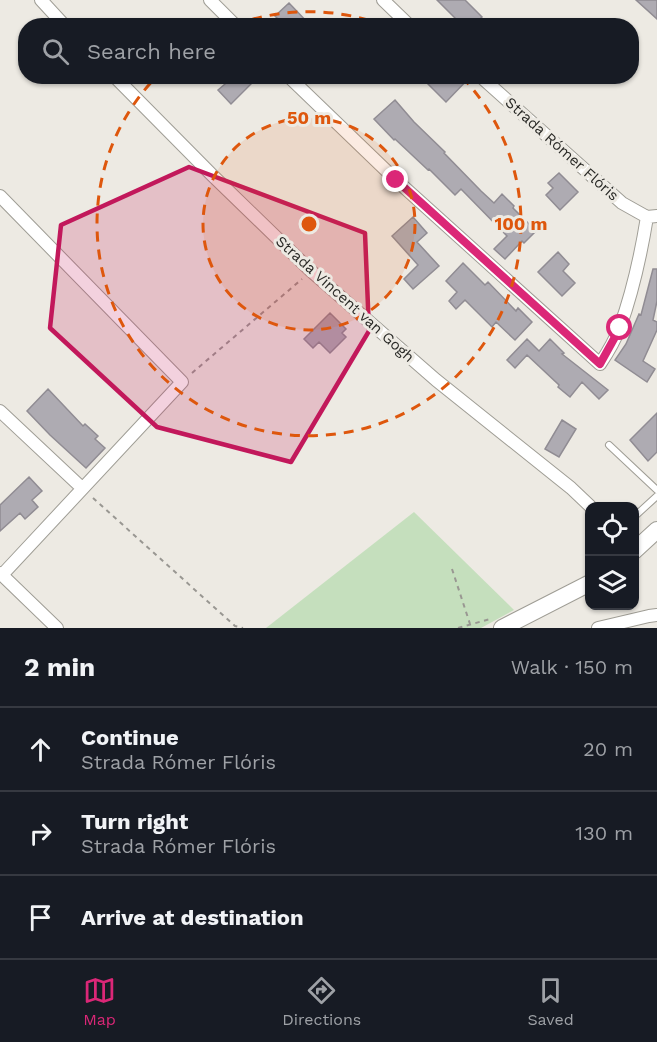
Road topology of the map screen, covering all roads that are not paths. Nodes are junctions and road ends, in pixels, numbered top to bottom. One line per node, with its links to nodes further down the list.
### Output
1 (41, 0): 4 (street)
2 (210, 0): 5 (street)
3 (382, 0): 6 (street)
4 (57, 18)
5 (228, 18)
6 (401, 18)
7 (122, 84): 17 (street, Strada Vincent van Gogh)
8 (296, 84): 11 (street, Strada Rómer Flóris)
9 (489, 84): 11 (street, Strada Rómer Flóris)
10 (0, 196): 14 (street)
11 (652, 217)
12 (0, 411): 14 (street)
13 (609, 445): 15 (lane)
14 (82, 488): 21 (street)
15 (657, 490)
16 (657, 496): 18 (lane)
17 (585, 502)
18 (639, 512)
19 (657, 530): 20 (street)
20 (639, 546)
21 (1, 574): 24 (street)
22 (585, 586): 25 (street)
23 (657, 615): 26 (street)
24 (57, 628)
25 (502, 628)
26 (598, 628)

